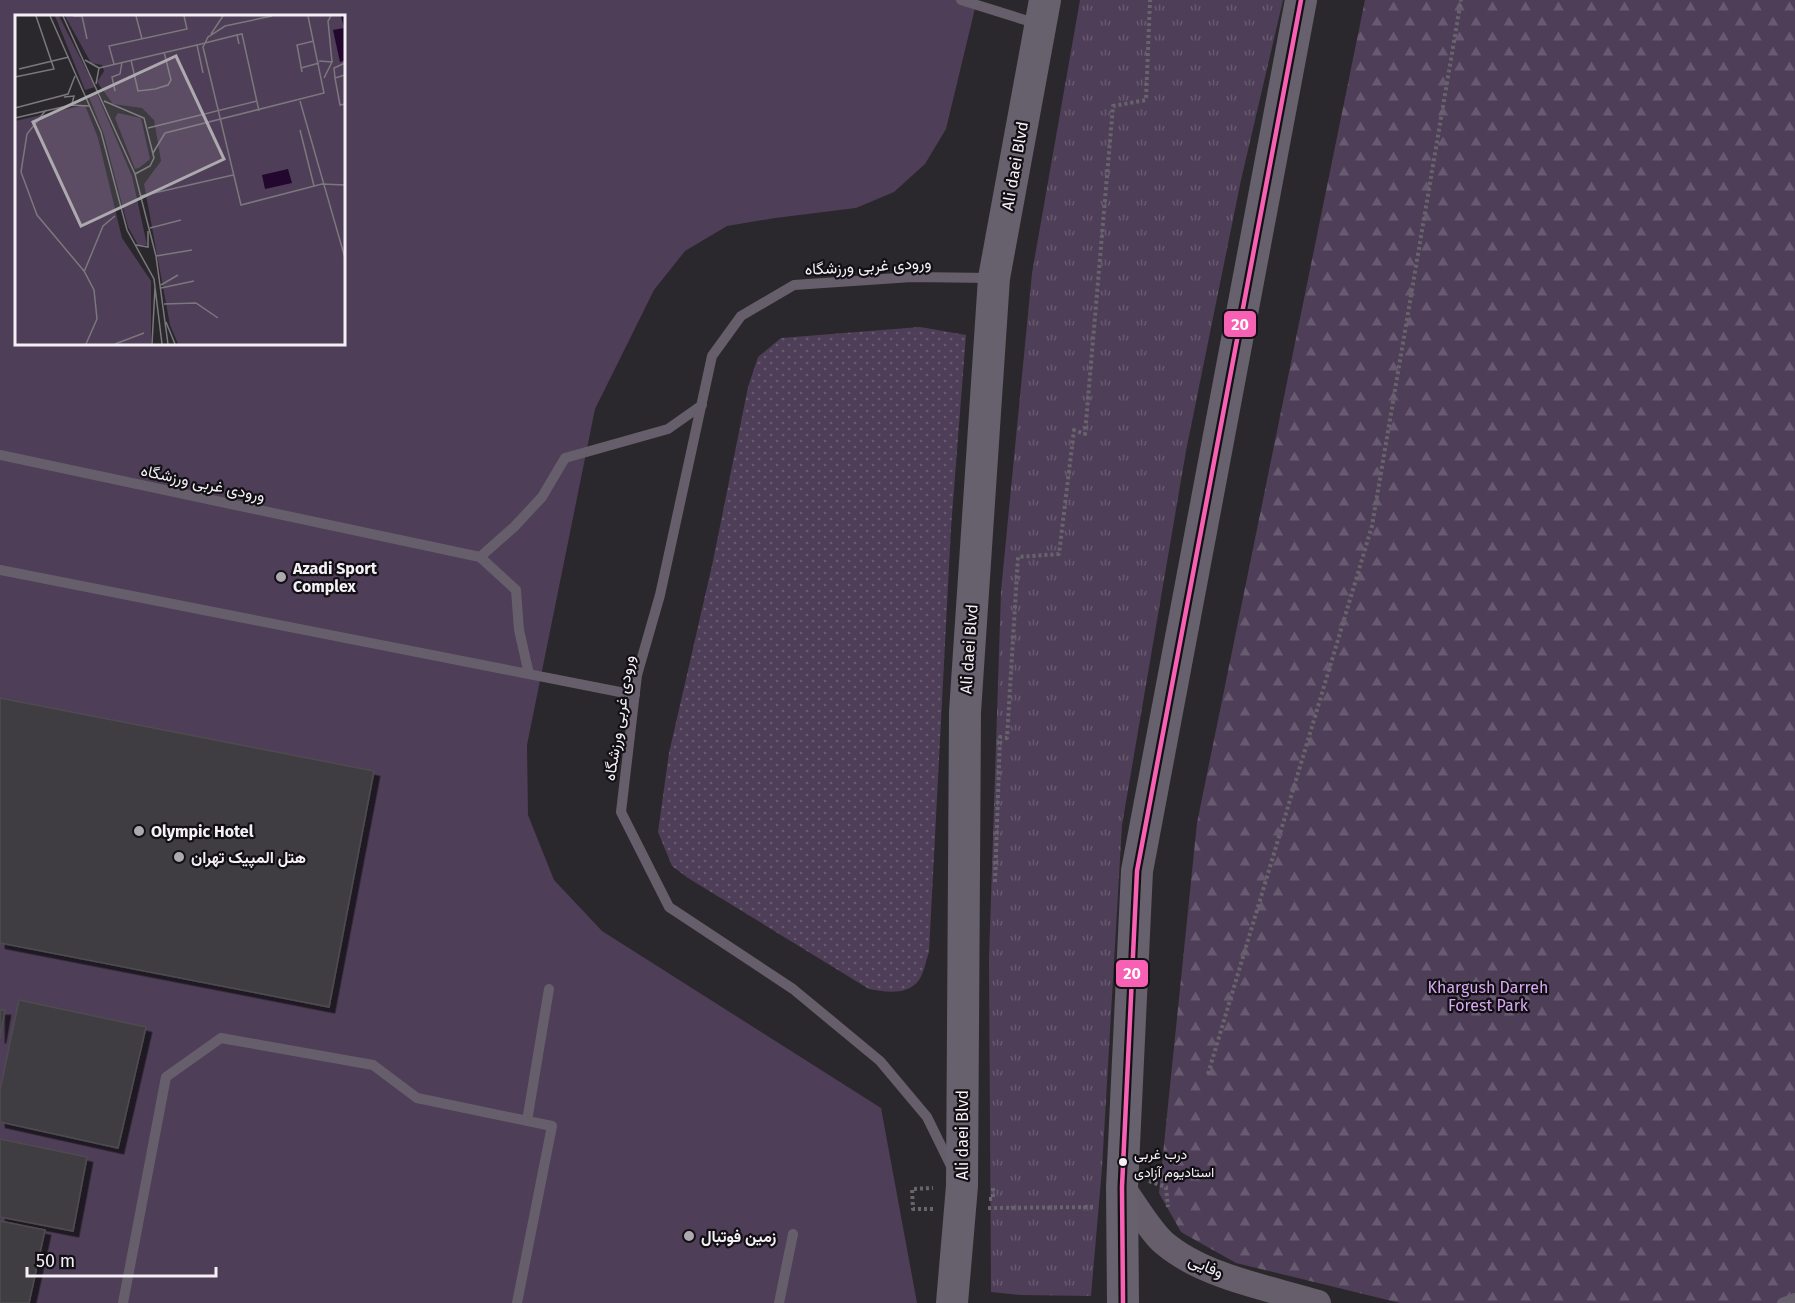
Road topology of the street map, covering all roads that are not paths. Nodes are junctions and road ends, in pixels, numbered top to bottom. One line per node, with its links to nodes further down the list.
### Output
1 (961, 0): 3 (lane)
2 (1301, 0): 13 (main road)
3 (1043, 12): 4 (main road, Ali daei Blvd)
4 (994, 278): 5 (lane, ورودی غربی ورزشگاه); 14 (main road, Ali daei Blvd)
5 (702, 405): 7 (lane); 10 (lane, ورودی غربی ورزشگاه)
6 (0, 455): 7 (lane, ورودی غربی ورزشگاه)
7 (480, 557): 9 (lane)
8 (0, 570): 9 (lane)
9 (529, 674): 10 (lane)
10 (635, 695): 14 (lane, ورودی غربی ورزشگاه)
11 (549, 989): 12 (lane)
12 (527, 1121): 17 (lane); 18 (lane)
13 (1122, 1187): 21 (main road); 22 (street, وفایی)
14 (960, 1201): 20 (main road, Ali daei Blvd)
15 (793, 1234): 19 (lane)
16 (1795, 1298): 23 (lane)
17 (123, 1303)
18 (517, 1303)
19 (778, 1303)
20 (952, 1303)
21 (1123, 1303)
22 (1318, 1303)
23 (1782, 1303)

